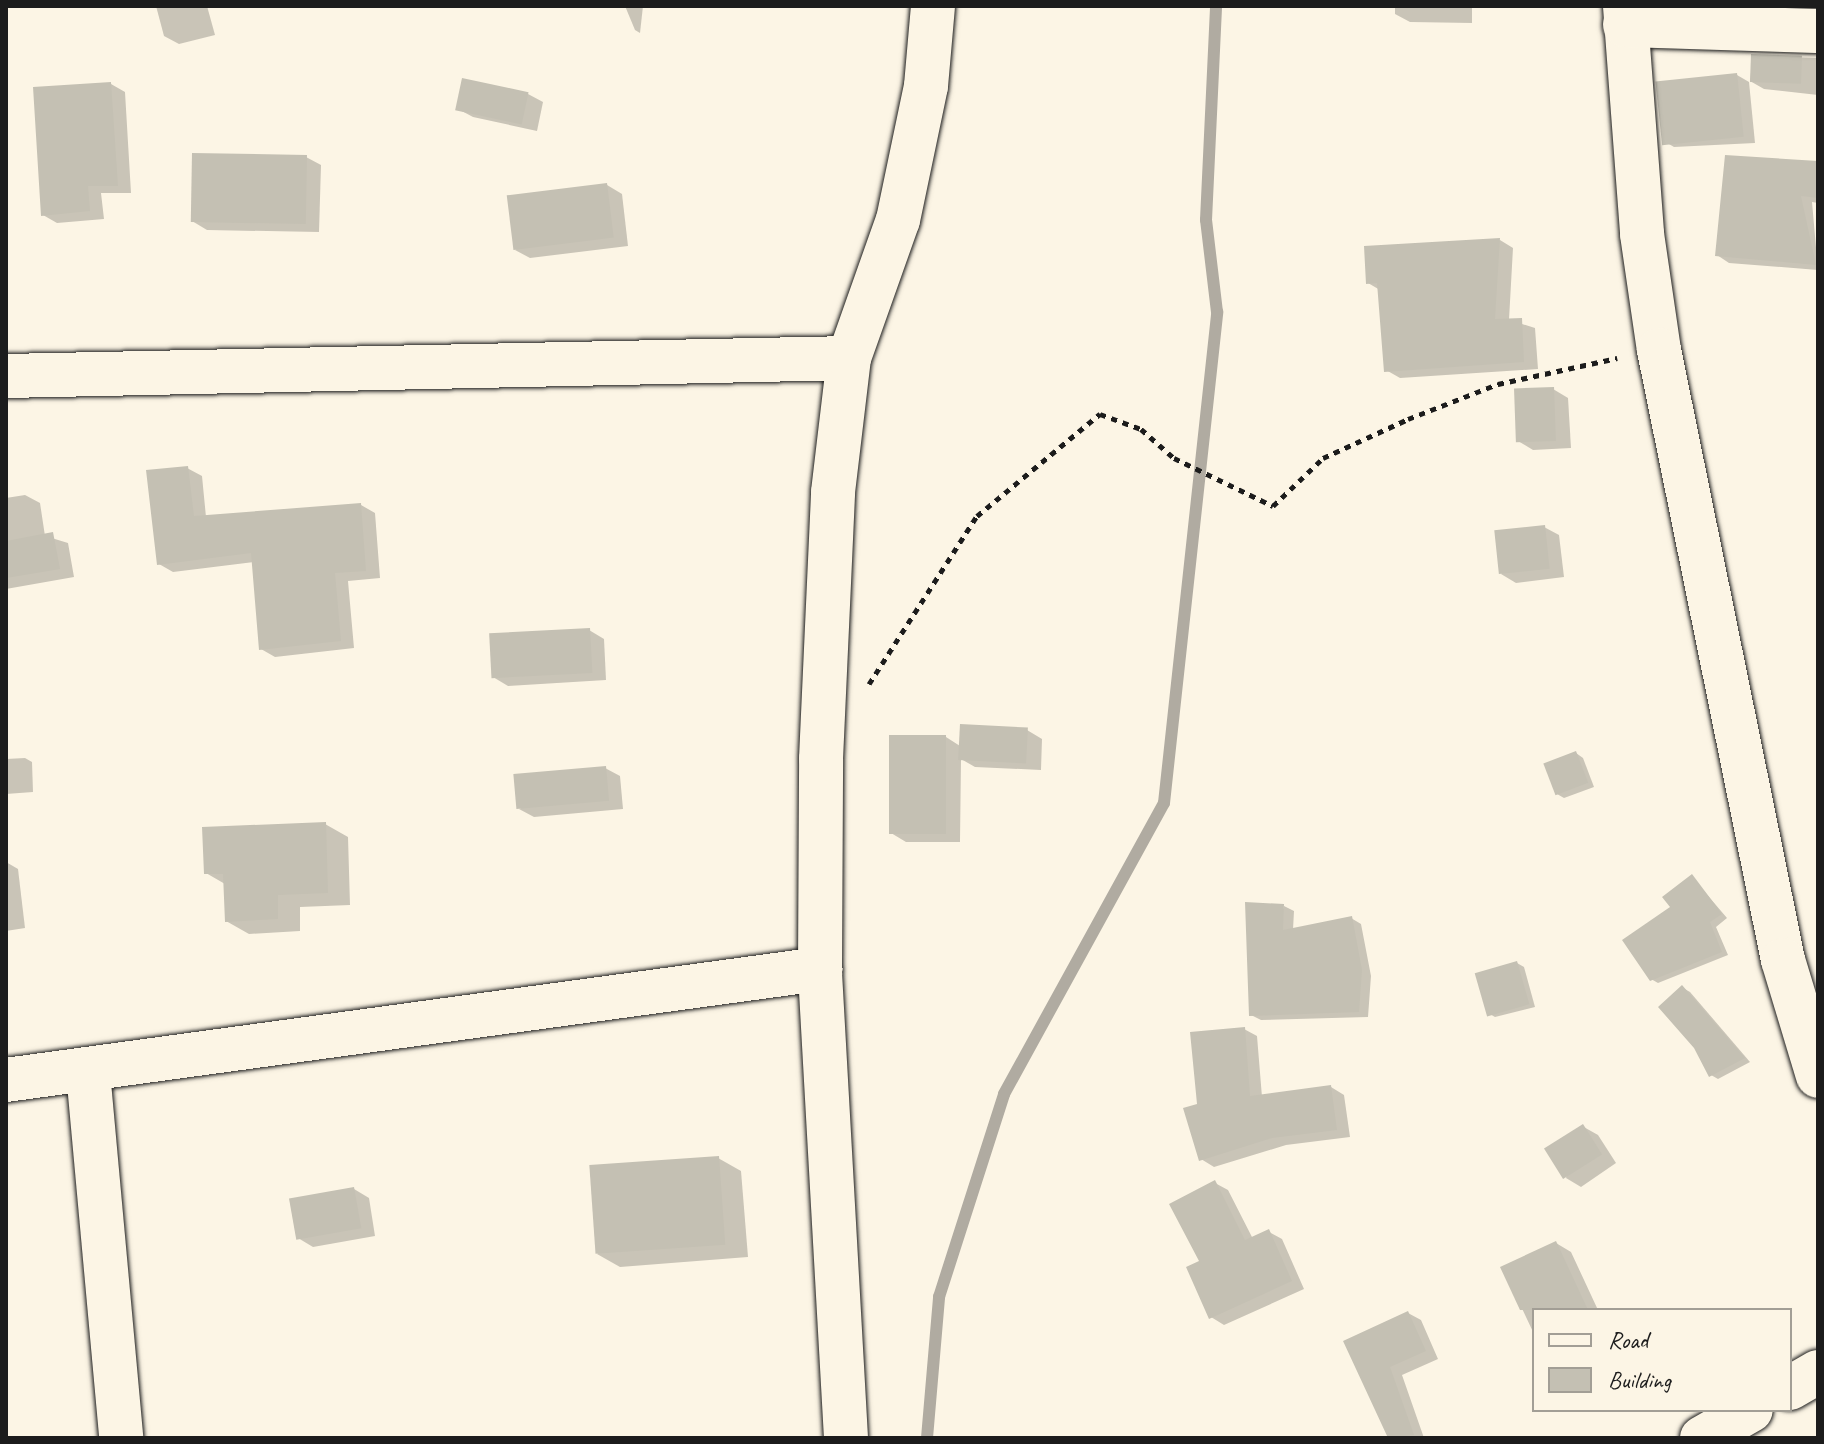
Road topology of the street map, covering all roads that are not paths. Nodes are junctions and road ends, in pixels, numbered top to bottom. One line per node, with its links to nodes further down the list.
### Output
1 (933, 6): 4 (street)
2 (1625, 16): 3 (street); 8 (street)
3 (1818, 31)
4 (849, 358): 5 (street); 6 (street)
5 (6, 376)
6 (820, 969): 7 (street); 14 (street)
7 (88, 1072): 9 (street); 13 (street)
8 (1818, 1076)
9 (6, 1080)
10 (1818, 1372): 11 (street)
11 (1792, 1387)
12 (1748, 1412): 15 (street)
13 (121, 1438)
14 (846, 1438)
15 (1702, 1438)

